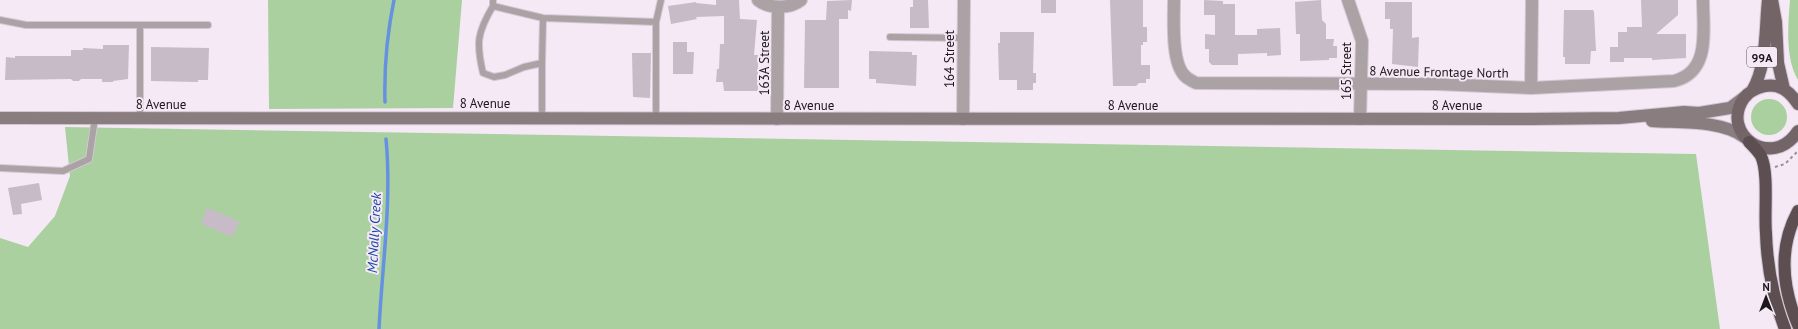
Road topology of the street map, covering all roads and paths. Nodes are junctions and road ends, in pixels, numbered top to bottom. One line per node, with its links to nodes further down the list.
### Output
1 (661, 0): 15 (lane)
2 (758, 0): 12 (street)
3 (801, 0): 12 (street)
4 (964, 0): 19 (street, 164 Street)
5 (1174, 0): 21 (street, 8 Avenue Frontage North)
6 (1348, 0): 21 (street, 165 Street)
7 (1532, 0): 22 (street)
8 (1703, 0): 22 (street, 8 Avenue Frontage North)
9 (1768, 0): 24 (main road, 99A)
10 (1772, 0): 23 (main road, 99A)
11 (493, 3): 13 (lane); 20 (lane)
12 (778, 7): 33 (street, 163A Street)
13 (544, 18): 15 (lane); 20 (lane)
14 (0, 20): 17 (lane)
15 (656, 22): 30 (lane)
16 (208, 24): 17 (lane)
17 (140, 25): 28 (lane)
18 (890, 37): 19 (lane)
19 (964, 38): 31 (street, 164 Street)
20 (542, 63): 29 (lane)
21 (1360, 84): 22 (street, 8 Avenue Frontage North); 34 (street, 165 Street)
22 (1530, 88)
23 (1784, 89): 24 (main road); 25 (main road)
24 (1749, 93): 32 (main road, 8 Avenue); 36 (main road)
25 (1798, 104)
26 (0, 118): 27 (main road, 8 Avenue)
27 (95, 118): 28 (main road, 8 Avenue); 39 (lane)
28 (140, 118): 29 (main road, 8 Avenue)
29 (542, 118): 30 (main road, 8 Avenue)
30 (656, 118): 33 (main road, 8 Avenue)
31 (963, 118): 33 (main road, 8 Avenue); 34 (main road, 8 Avenue)
32 (1618, 118): 34 (main road, 8 Avenue); 36 (main road, 8 Avenue)
33 (777, 119)
34 (1360, 119)
35 (1796, 135): 36 (main road)
36 (1747, 139): 42 (highway)
37 (1798, 151): 38 (path)
38 (1775, 167)
39 (0, 168)
40 (1798, 211): 41 (highway)
41 (1798, 325)
42 (1785, 329)

